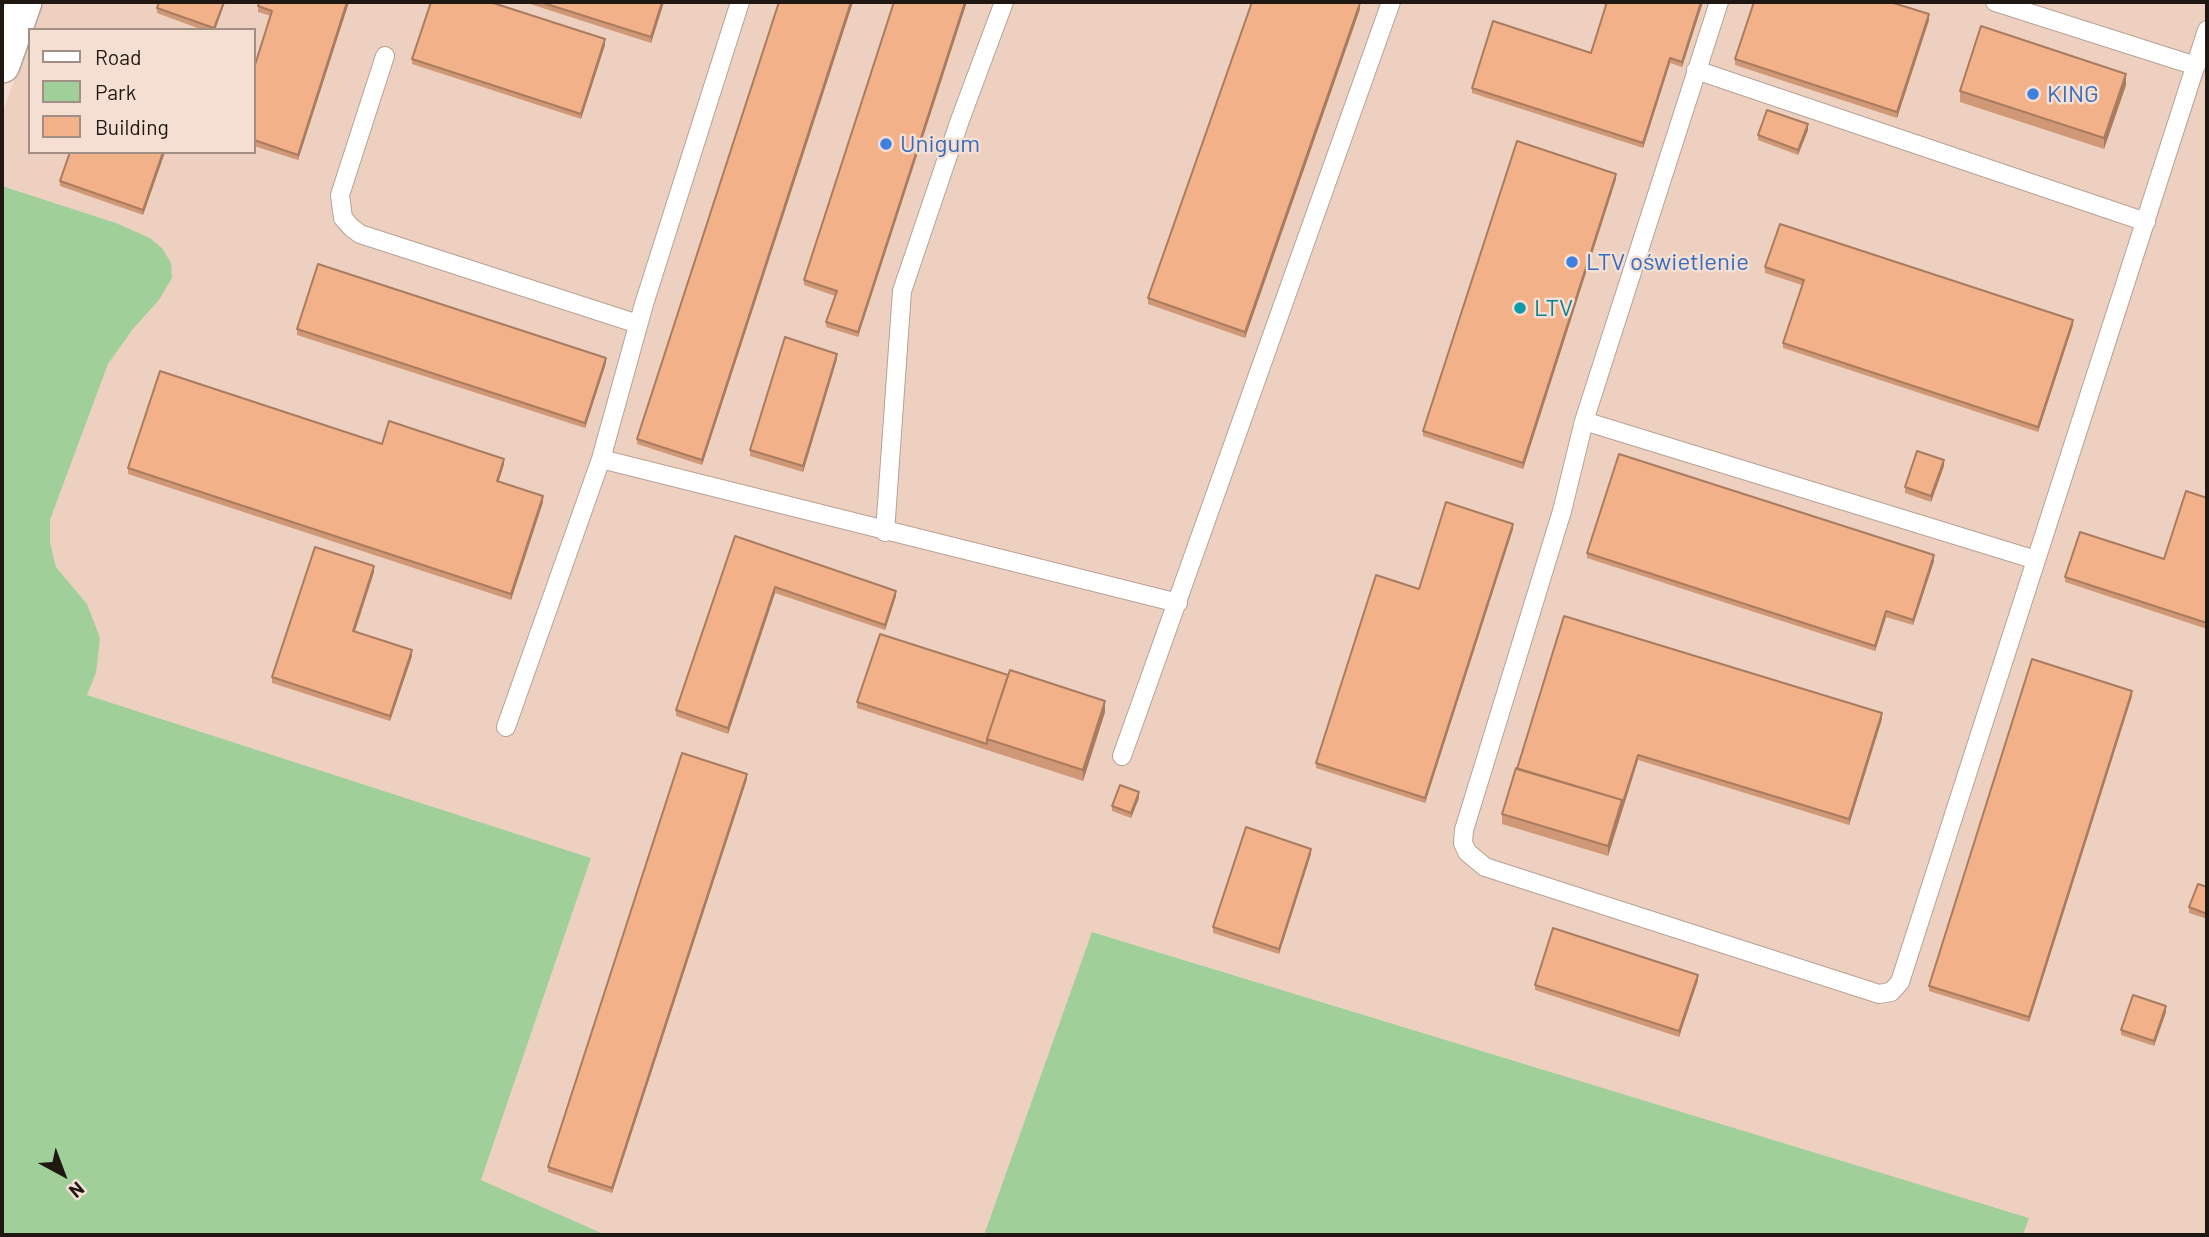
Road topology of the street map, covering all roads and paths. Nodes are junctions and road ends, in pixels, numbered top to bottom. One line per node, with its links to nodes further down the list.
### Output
1 (24, 2): 9 (street)
2 (740, 2): 13 (lane)
3 (1004, 2): 16 (lane)
4 (1391, 2): 18 (lane)
5 (1719, 2): 11 (lane)
6 (1995, 2): 10 (lane)
7 (2207, 30): 10 (lane)
8 (385, 56): 13 (lane)
9 (2, 65)
10 (2196, 66): 12 (lane)
11 (1696, 70): 12 (lane); 14 (lane)
12 (2146, 222): 17 (lane)
13 (638, 324): 15 (lane)
14 (1584, 421): 17 (lane); 17 (lane)
15 (601, 459): 16 (lane); 19 (lane)
16 (885, 532): 18 (lane)
17 (2036, 560)
18 (1178, 603): 20 (lane)
19 (506, 727)
20 (1122, 757)

